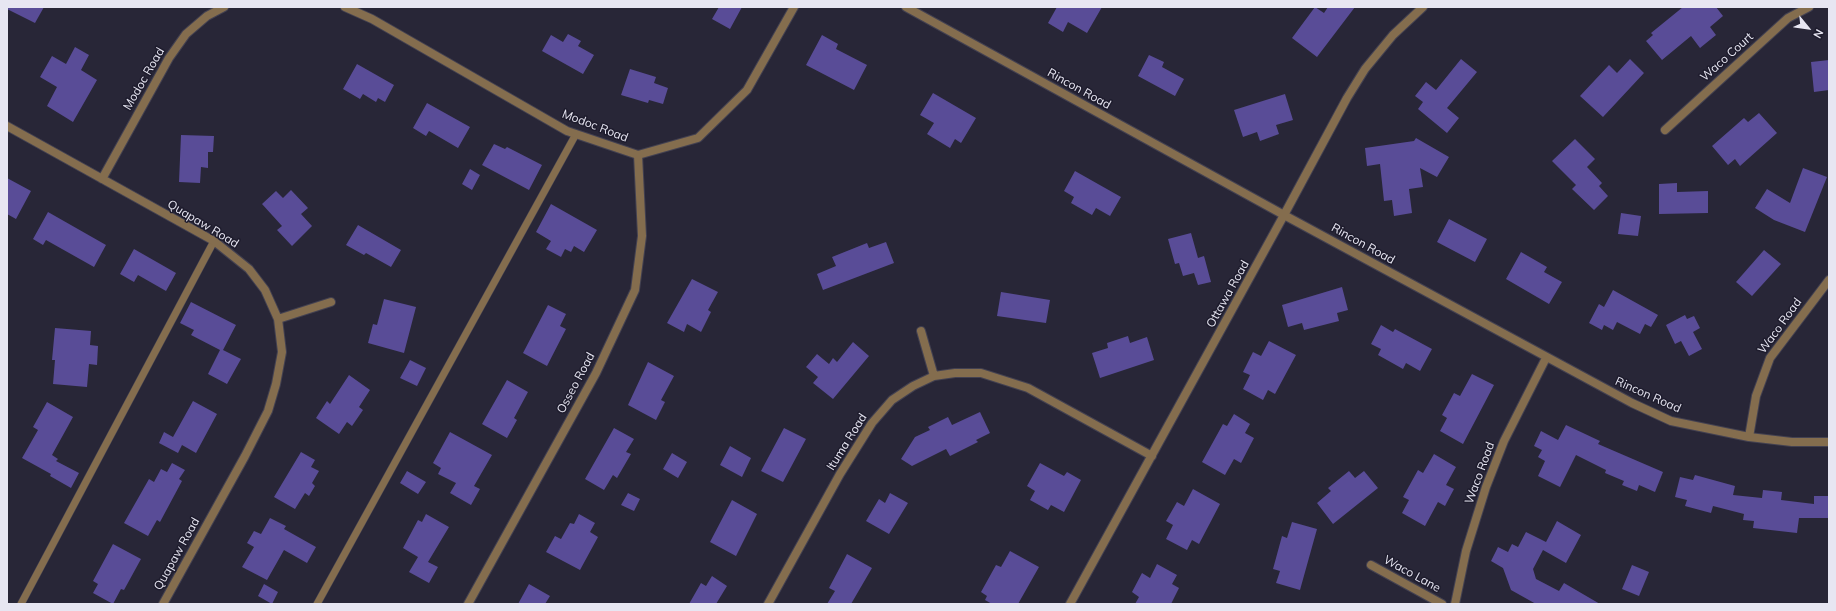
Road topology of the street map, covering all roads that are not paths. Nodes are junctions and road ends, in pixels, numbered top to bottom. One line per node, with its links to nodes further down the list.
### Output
1 (224, 7): 11 (street, Modoc Road)
2 (346, 7): 9 (street, Modoc Road)
3 (794, 7): 10 (street, Modoc Road)
4 (906, 7): 12 (street, Rincon Road)
5 (1423, 7): 12 (street, Ottawa Road)
6 (1809, 7): 8 (street, Waco Court)
7 (7, 126): 11 (street, Quapaw Road)
8 (1665, 130)
9 (576, 134): 10 (street, Modoc Road); 26 (lane)
10 (638, 155): 27 (street, Osseo Road)
11 (102, 179): 13 (street, Quapaw Road)
12 (1284, 215): 18 (street, Rincon Road); 22 (street, Ottawa Road)
13 (214, 241): 16 (street, Quapaw Road); 24 (lane)
14 (1829, 280): 20 (street, Waco Road)
15 (331, 302): 16 (street)
16 (278, 319): 25 (street, Quapaw Road)
17 (921, 332): 19 (street)
18 (1546, 358): 20 (street, Rincon Road); 31 (street, Waco Road)
19 (934, 376): 22 (street, Ituma Road); 28 (street, Ituma Road)
20 (1749, 437): 21 (street, Rincon Road)
21 (1829, 442)
22 (1152, 456): 29 (street, Ottawa Road)
23 (1371, 565): 30 (street, Waco Lane)
24 (21, 604)
25 (163, 604)
26 (317, 604)
27 (468, 604)
28 (768, 604)
29 (1070, 604)
30 (1442, 604)
31 (1456, 604)

